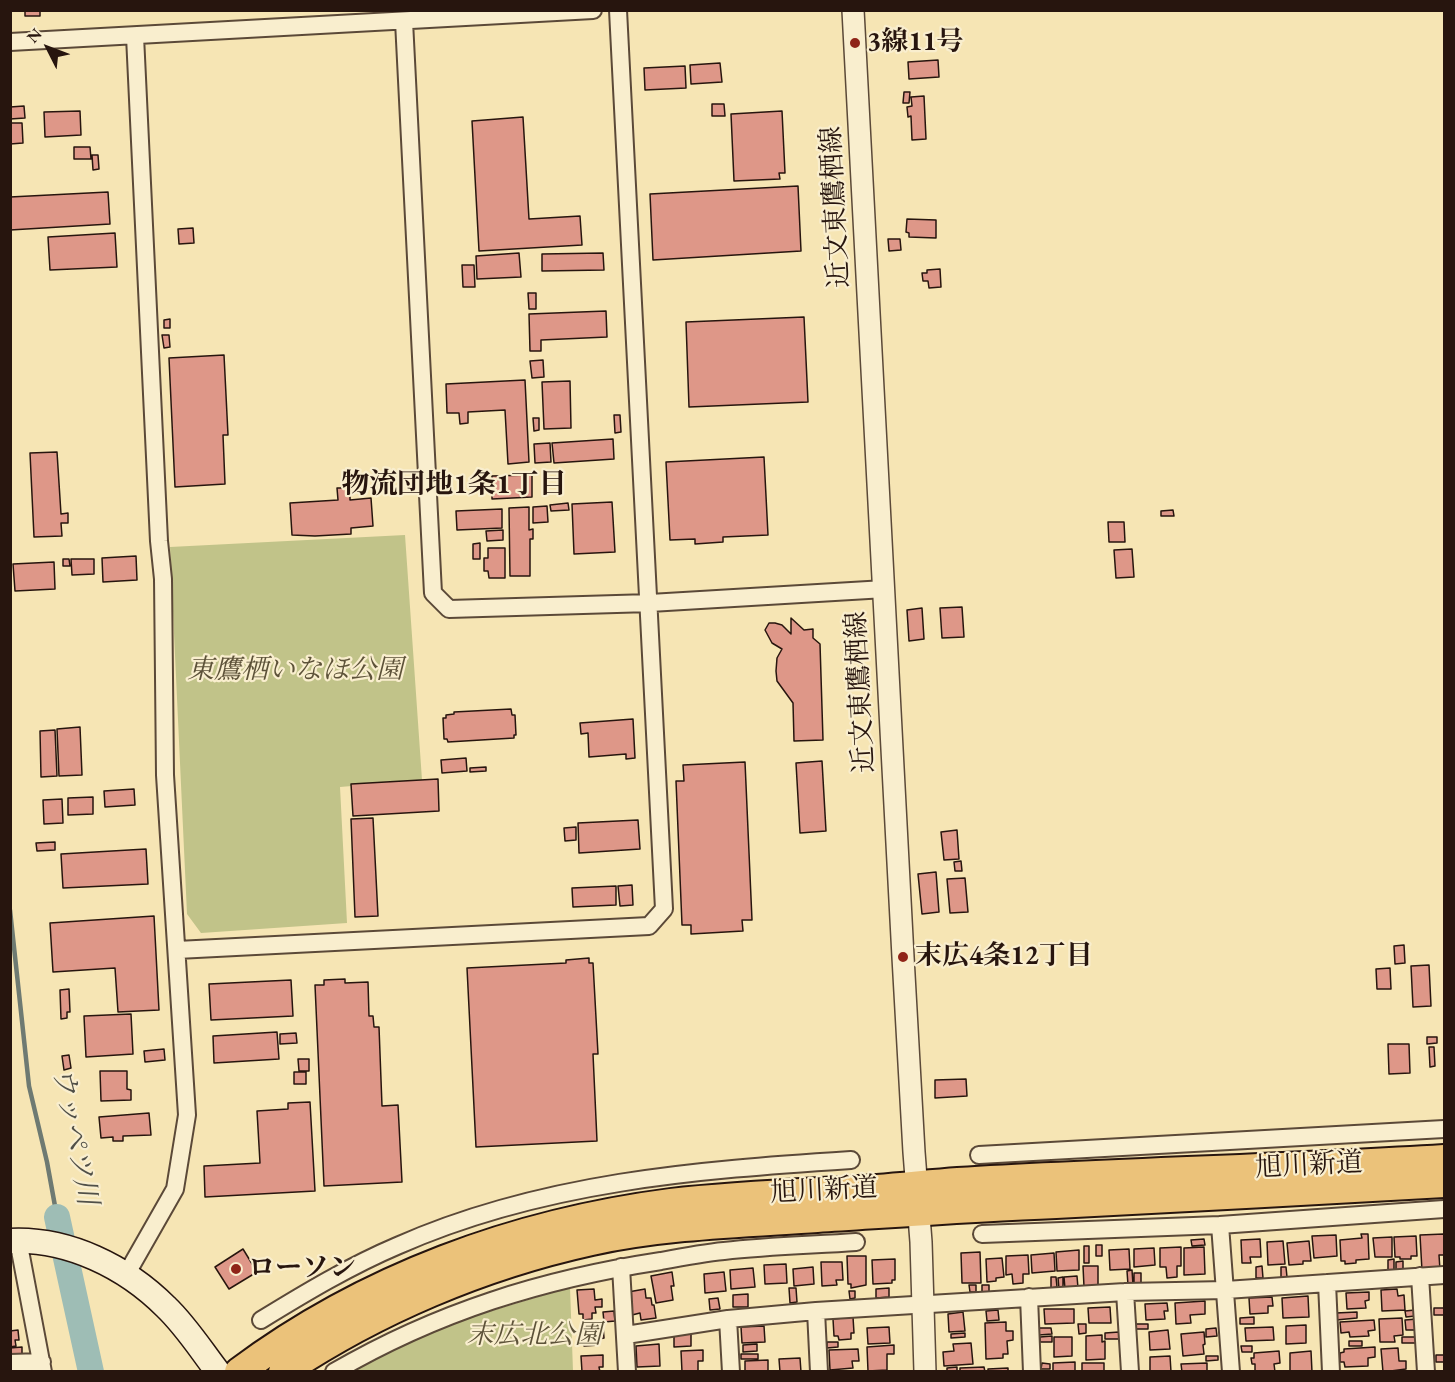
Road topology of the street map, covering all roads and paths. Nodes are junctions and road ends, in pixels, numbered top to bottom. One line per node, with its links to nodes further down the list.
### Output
1 (593, 10): 4 (street)
2 (618, 10): 8 (street)
3 (853, 10): 7 (street, 近文東鷹栖線)
4 (404, 21): 5 (street); 8 (street)
5 (135, 36): 6 (street); 9 (street)
6 (10, 42)
7 (885, 589): 8 (street); 17 (street, 近文東鷹栖線)
8 (650, 603): 9 (street)
9 (177, 950): 27 (street)
10 (1444, 1129): 11 (street)
11 (1427, 1130): 14 (street); 15 (street)
12 (979, 1155): 14 (street)
13 (851, 1160): 16 (street)
14 (1042, 1165): 15 (highway, 旭川新道); 17 (highway, 旭川新道)
15 (1439, 1168): 20 (highway, 旭川新道)
16 (668, 1176): 18 (street); 34 (street)
17 (917, 1198): 18 (highway, 旭川新道); 20 (highway, 旭川新道); 22 (highway, 旭川新道); 35 (street, 近文東鷹栖線)
18 (670, 1203): 39 (highway, 旭川新道)
19 (1444, 1209): 21 (street)
20 (1060, 1217): 21 (street); 23 (street)
21 (1220, 1225): 31 (street)
22 (798, 1232): 25 (street); 26 (street); 45 (highway, 旭川新道)
23 (982, 1234)
24 (22, 1240): 27 (main road); 42 (street)
25 (856, 1242)
26 (621, 1267): 40 (street); 46 (street)
27 (126, 1275): 43 (main road)
28 (1444, 1275): 29 (street)
29 (1420, 1276): 30 (street); 55 (street)
30 (1327, 1283): 31 (street); 54 (street)
31 (1226, 1290): 32 (street); 53 (street)
32 (1125, 1292): 33 (street); 52 (street)
33 (1029, 1297): 35 (street); 51 (street)
34 (293, 1301): 38 (street); 39 (street)
35 (922, 1305): 36 (street); 50 (street, 近文東鷹栖線)
36 (816, 1311): 37 (street); 49 (street)
37 (728, 1319): 40 (street); 48 (street)
38 (261, 1320)
39 (307, 1327): 44 (highway, 旭川新道)
40 (626, 1335): 47 (street)
41 (10, 1363): 42 (street)
42 (42, 1366)
43 (218, 1371)
44 (239, 1371)
45 (283, 1371)
46 (334, 1371)
47 (627, 1371)
48 (730, 1371)
49 (819, 1371)
50 (925, 1371)
51 (1032, 1371)
52 (1130, 1371)
53 (1231, 1371)
54 (1331, 1371)
55 (1426, 1371)

